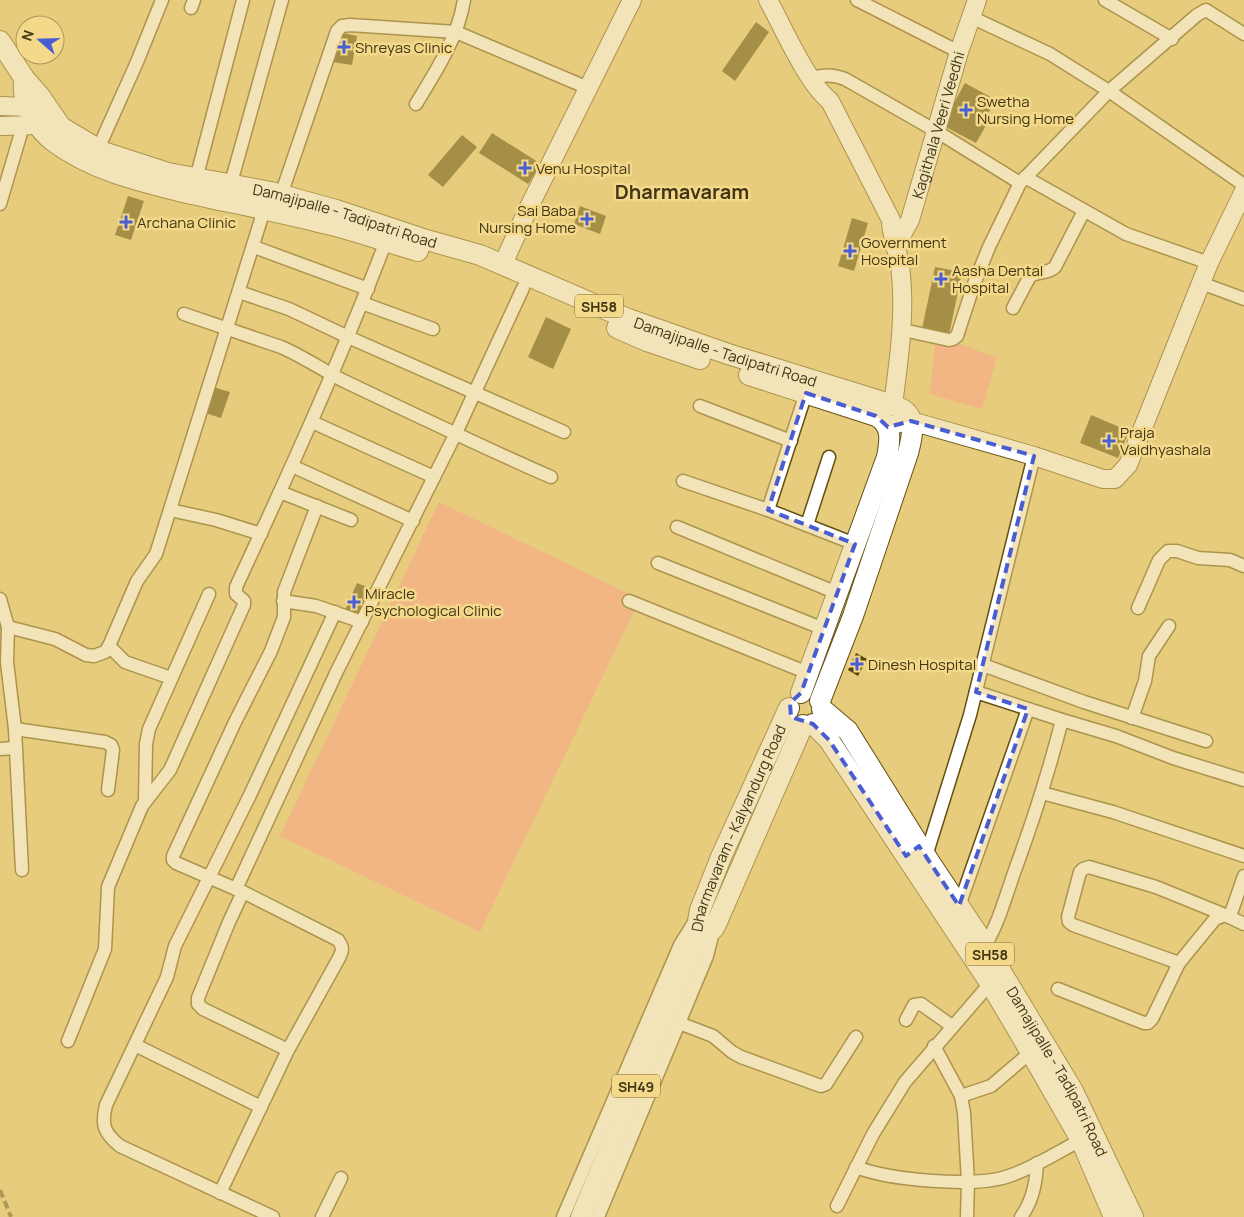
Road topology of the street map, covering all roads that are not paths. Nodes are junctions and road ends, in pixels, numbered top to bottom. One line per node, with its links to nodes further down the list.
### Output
1 (162, 0): 25 (street)
2 (243, 0): 26 (street)
3 (282, 0): 30 (street)
4 (464, 0): 12 (street)
5 (632, 0): 18 (street)
6 (768, 0): 17 (street)
7 (857, 0): 16 (street)
8 (977, 0): 11 (street, Kagithala Veeri Veedhi)
9 (1105, 0): 14 (street)
10 (1210, 5): 13 (street); 14 (street)
11 (971, 17): 16 (street, Kagithala Veeri Veedhi); 19 (street)
12 (456, 32): 18 (street); 20 (street); 31 (street)
13 (1244, 34)
14 (1172, 39): 19 (street)
15 (0, 41): 22 (main road)
16 (959, 52): 24 (street, Kagithala Veeri Veedhi)
17 (810, 78): 24 (street); 35 (street)
18 (588, 88): 39 (street)
19 (1109, 91): 27 (street); 28 (street)
20 (416, 104)
21 (0, 106): 22 (street)
22 (38, 116): 23 (street); 25 (main road, Damajipalle - Tadipatri Road / SH58); 30 (main road, Damajipalle - Tadipatri Road / SH58); 32 (street)
23 (0, 126)
24 (936, 131): 27 (street); 35 (street, Kagithala Veeri Veedhi)
25 (98, 149): 26 (main road, Damajipalle - Tadipatri Road / SH58)
26 (196, 179): 30 (main road, Damajipalle - Tadipatri Road / SH58)
27 (1023, 180): 34 (street); 50 (street)
28 (1244, 185)
29 (1244, 191): 38 (street)
30 (228, 194): 31 (main road, Damajipalle - Tadipatri Road / SH58); 33 (main road, Damajipalle - Tadipatri Road / SH58)
31 (281, 195): 39 (main road, Damajipalle - Tadipatri Road / SH58)
32 (0, 204)
33 (264, 210): 36 (main road, Damajipalle - Tadipatri Road / SH58); 37 (street)
34 (1084, 211): 38 (street); 46 (street)
35 (893, 239): 50 (street)
36 (386, 241): 41 (main road, Damajipalle - Tadipatri Road / SH58); 42 (street)
37 (254, 247): 42 (street); 43 (street)
38 (1209, 263): 40 (street)
39 (503, 264): 56 (main road, Damajipalle - Tadipatri Road / SH58)
40 (1201, 283): 44 (street); 62 (street)
41 (523, 288): 53 (street); 54 (main road, Damajipalle - Tadipatri Road / SH58)
42 (368, 289): 45 (street)
43 (239, 292): 49 (street); 51 (street)
44 (1243, 296)
45 (362, 303): 48 (street); 51 (street)
46 (1013, 308)
47 (184, 314): 49 (street)
48 (433, 328)
49 (227, 329): 52 (street); 70 (street)
50 (903, 330): 56 (street)
51 (348, 337): 52 (street); 53 (street)
52 (332, 375): 58 (street); 60 (street)
53 (474, 393): 59 (street); 60 (street)
54 (806, 393): 56 (main road, Damajipalle - Tadipatri Road / SH58); 61 (street)
55 (700, 406): 61 (street)
56 (888, 417): 57 (main road, Damajipalle - Tadipatri Road / SH58); 77 (main road)
57 (911, 420): 62 (street); 101 (main road)
58 (312, 422): 64 (street); 65 (street)
59 (564, 432)
60 (455, 435): 65 (street); 66 (street)
61 (791, 441): 71 (street)
62 (1034, 456): 94 (street)
63 (829, 457): 74 (street)
64 (292, 466): 68 (street); 73 (street)
65 (434, 477): 73 (street)
66 (551, 477)
67 (683, 481): 71 (street)
68 (280, 492): 69 (street); 76 (street)
69 (317, 506): 72 (street); 83 (street)
70 (170, 510): 76 (street); 92 (street)
71 (768, 510): 74 (street)
72 (351, 520)
73 (413, 520): 88 (street)
74 (807, 525): 77 (street)
75 (677, 527): 80 (street)
76 (260, 534): 111 (street)
77 (855, 544): 80 (main road)
78 (658, 563): 91 (street)
79 (1244, 566): 85 (street)
80 (837, 593): 91 (main road)
81 (209, 594): 96 (street)
82 (0, 599): 87 (street)
83 (283, 601): 86 (street); 116 (street)
84 (629, 601): 95 (street)
85 (1138, 608)
86 (335, 612): 88 (street); 116 (street)
87 (2, 614): 90 (street)
88 (362, 622): 117 (street)
89 (1169, 626): 102 (street)
90 (8, 628): 92 (street); 93 (street)
91 (824, 629): 95 (main road)
92 (109, 646): 96 (street)
93 (4, 662): 97 (street)
94 (983, 665): 98 (street); 102 (street)
95 (808, 673): 99 (main road)
96 (171, 678): 111 (street)
97 (5, 690): 104 (street)
98 (976, 692): 100 (street); 112 (street)
99 (795, 700): 101 (main road, Damajipalle - Tadipatri Road / SH58); 101 (main road, Damajipalle - Tadipatri Road / SH58); 120 (main road, Dharmavaram - Kalyandurg Road / SH49)
100 (1028, 709): 103 (street); 118 (street)
101 (815, 715): 112 (main road, Damajipalle - Tadipatri Road / SH58); 120 (main road, Dharmavaram - Kalyandurg Road / SH49)
102 (1132, 718): 105 (street)
103 (1062, 720): 108 (street); 110 (street)
104 (15, 729): 106 (street); 109 (street)
105 (1206, 741)
106 (15, 748): 107 (street); 114 (street)
107 (0, 749)
108 (1244, 780)
109 (108, 790)
110 (1042, 793): 113 (street); 122 (street)
111 (145, 801): 130 (street)
112 (917, 853): 118 (main road, Damajipalle - Tadipatri Road / SH58); 124 (main road, Damajipalle - Tadipatri Road / SH58)
113 (1244, 856)
114 (22, 870)
115 (1244, 876): 119 (street)
116 (210, 878): 117 (street); 131 (street)
117 (239, 891): 133 (street); 133 (street)
118 (959, 906): 122 (main road, Damajipalle - Tadipatri Road / SH58)
119 (1228, 916): 121 (street); 123 (street); 123 (street)
120 (706, 923): 127 (street); 146 (street); 147 (main road, Dharmavaram - Kalyandurg Road / SH49)
121 (1244, 924)
122 (985, 945): 124 (main road, Damajipalle - Tadipatri Road / SH58)
123 (1179, 963): 125 (street)
124 (995, 977): 128 (street); 134 (main road, Damajipalle - Tadipatri Road / SH58); 152 (main road, Damajipalle - Tadipatri Road / SH58)
125 (1058, 989)
126 (906, 1020): 128 (street)
127 (679, 1023): 129 (street); 148 (street)
128 (952, 1026): 132 (street)
129 (856, 1037)
130 (68, 1041)
131 (135, 1045): 136 (street); 142 (street)
132 (934, 1046): 135 (street); 139 (street)
133 (288, 1050): 136 (street)
134 (1031, 1052): 135 (street); 137 (main road, Damajipalle - Tadipatri Road / SH58)
135 (961, 1096): 141 (street)
136 (261, 1107): 142 (street)
137 (1081, 1140): 138 (street); 151 (main road, Damajipalle - Tadipatri Road / SH58)
138 (1037, 1162): 141 (street); 150 (street)
139 (856, 1167): 141 (street); 143 (street)
140 (340, 1178): 145 (street)
141 (968, 1182): 149 (street)
142 (220, 1192): 144 (street)
143 (837, 1206)
144 (273, 1217)
145 (322, 1217)
146 (563, 1217)
147 (582, 1217)
148 (598, 1217)
149 (967, 1217)
150 (1021, 1217)
151 (1114, 1217)
152 (1133, 1217)

